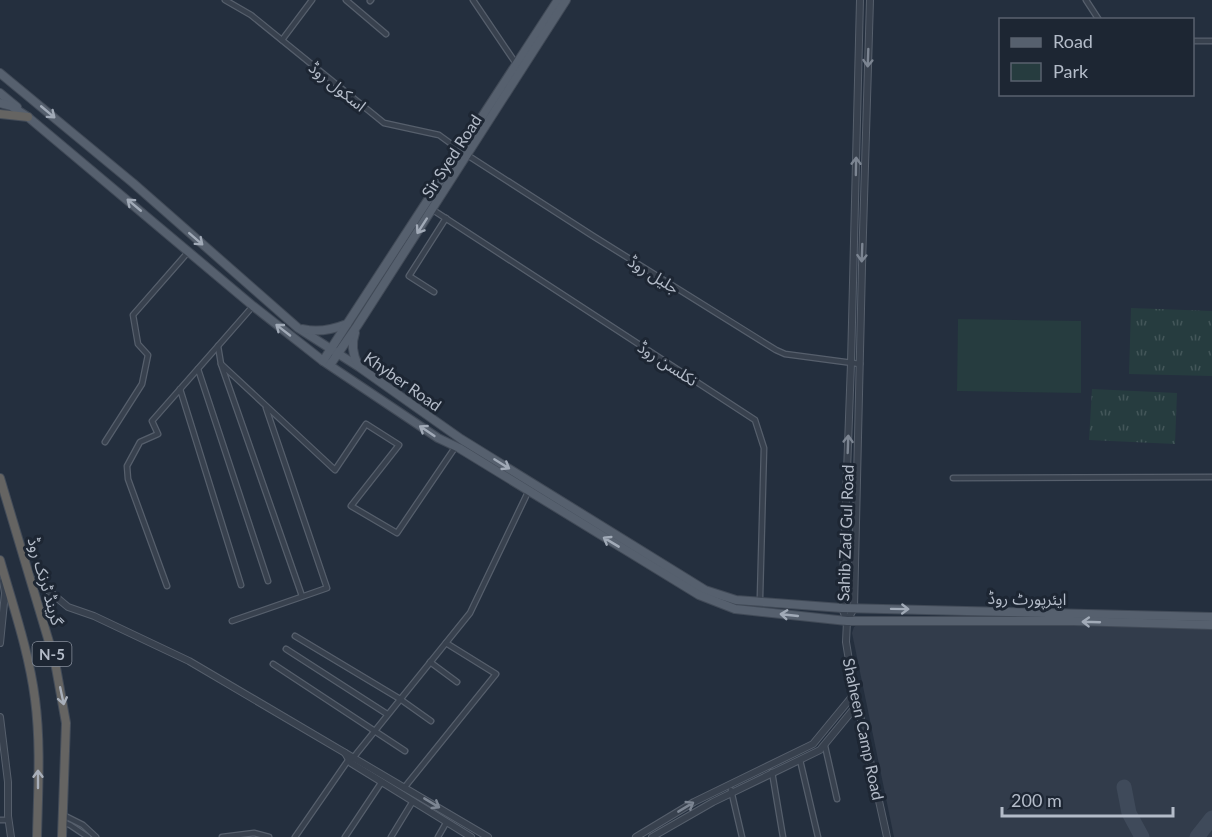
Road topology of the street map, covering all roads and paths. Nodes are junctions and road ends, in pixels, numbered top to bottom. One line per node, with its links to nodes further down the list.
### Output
1 (225, 0): 12 (street, اسکول روڈ)
2 (312, 0): 12 (street)
3 (346, 0): 11 (street)
4 (473, 0): 15 (street)
5 (558, 0): 15 (main road, Sir Syed Road)
6 (566, 0): 21 (main road, Sir Syed Road)
7 (860, 0): 33 (street, Sahib Zad Gul Road, one-way to 7)
8 (870, 0): 35 (street, Sahib Zad Gul Road, one-way to 35)
9 (1086, 0): 10 (street)
10 (1098, 18)
11 (386, 34)
12 (282, 40): 21 (street, اسکول روڈ)
13 (1194, 41): 14 (street)
14 (1212, 41)
15 (517, 64): 21 (main road, Sir Syed Road)
16 (2, 76): 29 (main road, Khyber Road, one-way to 29)
17 (0, 93): 20 (main road)
18 (0, 102): 20 (main road)
19 (0, 114): 20 (highway)
20 (26, 116): 24 (main road, Khyber Road, one-way to 20)
21 (464, 153): 22 (main road, Sir Syed Road); 27 (main road, Sir Syed Road); 33 (street, جلیل روڈ)
22 (433, 210): 23 (street, نکلسن روڈ); 28 (main road, Sir Syed Road, one-way to 28)
23 (446, 218): 25 (street); 53 (street, نکلسن روڈ)
24 (189, 251): 26 (main road, Khyber Road); 40 (street)
25 (434, 292)
26 (253, 306): 30 (street); 32 (main road, Khyber Road, one-way to 26)
27 (348, 323): 29 (main road); 31 (main road, Sir Syed Road)
28 (357, 326): 31 (main road, Sir Syed Road); 36 (main road)
29 (298, 328): 31 (main road, Khyber Road)
30 (218, 346): 34 (street); 37 (street)
31 (335, 351): 32 (main road); 36 (main road, Khyber Road)
32 (326, 363): 41 (main road, Khyber Road, one-way to 32)
33 (851, 363): 35 (street, جلیل روڈ); 54 (street, Sahib Zad Gul Road, one-way to 33)
34 (221, 364): 39 (street); 52 (street)
35 (860, 364): 55 (street, Sahib Zad Gul Road)
36 (359, 367): 54 (main road, Khyber Road, one-way to 54)
37 (198, 369): 38 (street); 48 (street)
38 (180, 389): 49 (street); 50 (street)
39 (266, 405): 41 (street); 52 (street)
40 (105, 442)
41 (456, 446): 45 (main road, Khyber Road)
42 (1212, 477): 44 (street)
43 (0, 478): 47 (highway, گرینڈ ٹرنک روڈ / N-5)
44 (953, 478)
45 (528, 492): 58 (main road, Khyber Road, one-way to 45); 61 (street)
46 (0, 561): 51 (street); 90 (highway, N-5, one-way to 46)
47 (30, 580): 76 (street); 85 (highway, گرینڈ ٹرنک روڈ / N-5, one-way to 85)
48 (268, 581)
49 (241, 585)
50 (167, 586)
51 (2, 593): 62 (street)
52 (302, 596): 57 (street)
53 (760, 597)
54 (842, 608): 55 (main road, ایئرپورٹ روڈ); 58 (street, Sahib Zad Gul Road)
55 (854, 608): 56 (main road, ایئرپورٹ روڈ, one-way to 56); 58 (street, Sahib Zad Gul Road)
56 (1212, 617)
57 (232, 621)
58 (847, 621): 59 (main road, Khyber Road, one-way to 58); 67 (street, Shaheen Camp Road)
59 (1212, 625)
60 (295, 636): 68 (street)
61 (446, 642): 64 (street); 81 (street)
62 (0, 644)
63 (285, 649): 70 (street)
64 (430, 662): 66 (street); 68 (street)
65 (273, 664): 73 (street)
66 (457, 682)
67 (855, 693): 69 (street, Shaheen Camp Road); 80 (street)
68 (400, 699): 70 (street); 72 (street)
69 (857, 705): 74 (street); 107 (street, Shaheen Camp Road)
70 (387, 714): 73 (street)
71 (0, 717): 87 (street)
72 (431, 722)
73 (374, 731): 75 (street); 76 (street)
74 (825, 746): 77 (street); 83 (street)
75 (405, 751)
76 (349, 757): 79 (street); 81 (street); 96 (street)
77 (800, 760): 78 (street); 106 (street)
78 (772, 772): 82 (street); 105 (street)
79 (381, 783): 84 (street); 97 (street)
80 (728, 784): 82 (street); 102 (street, one-way to 80)
81 (404, 788): 101 (street, one-way to 101)
82 (732, 792): 103 (street); 104 (street)
83 (837, 799)
84 (413, 801): 88 (street); 98 (street)
85 (63, 818): 91 (highway, گرینڈ ٹرنک روڈ / N-5); 92 (street); 93 (street)
86 (0, 820): 87 (street)
87 (8, 820): 89 (street)
88 (446, 823): 99 (street); 100 (street)
89 (11, 837)
90 (38, 837)
91 (62, 837)
92 (88, 837)
93 (96, 837)
94 (222, 837): 95 (street)
95 (269, 837)
96 (295, 837)
97 (345, 837)
98 (391, 837)
99 (438, 837)
100 (471, 837)
101 (488, 837)
102 (636, 837)
103 (652, 837)
104 (742, 837)
105 (783, 837)
106 (818, 837)
107 (887, 837)

